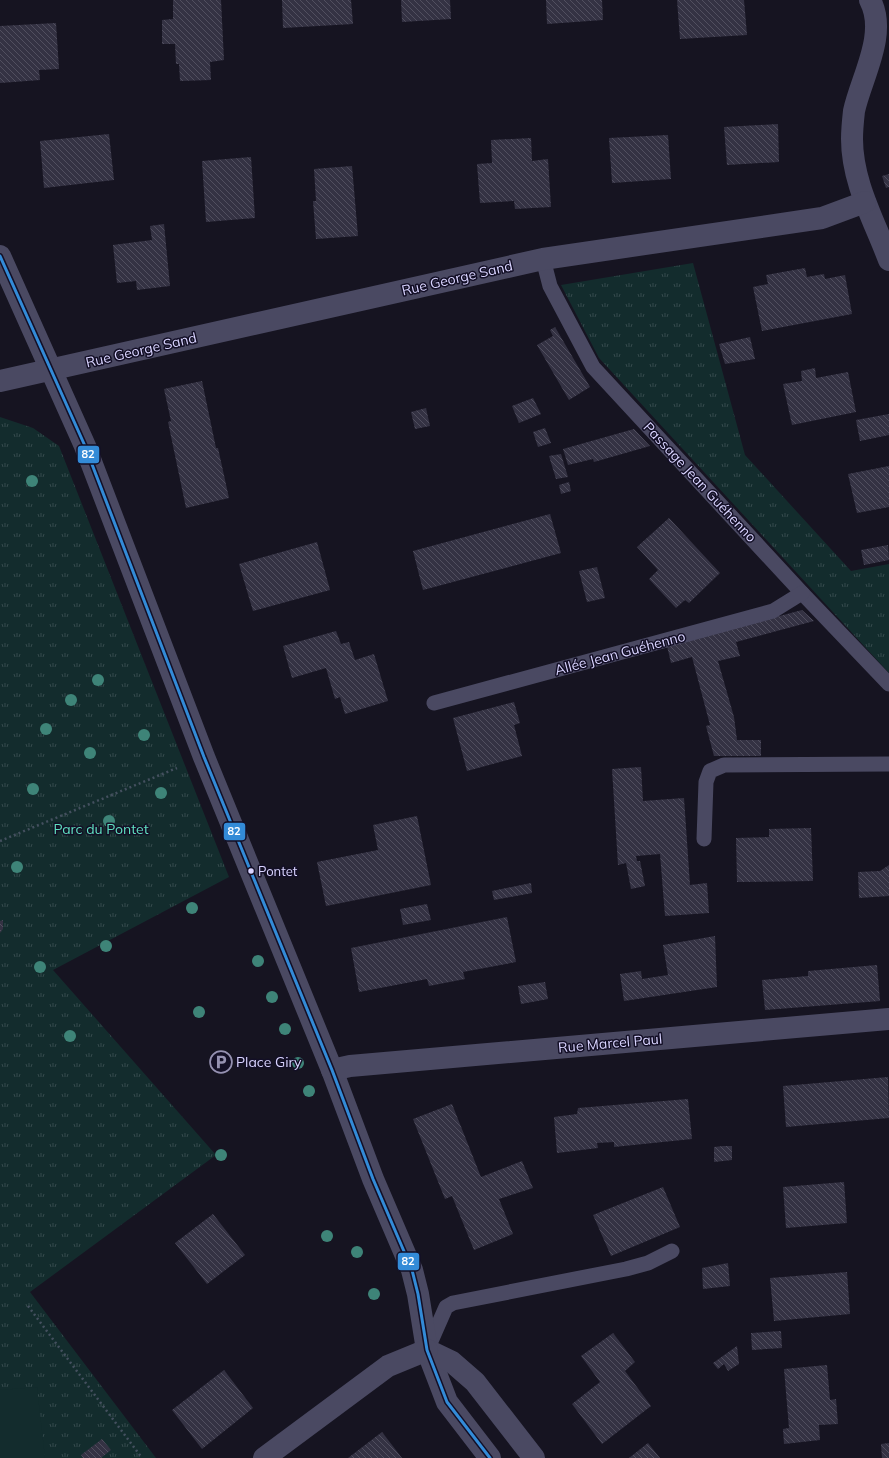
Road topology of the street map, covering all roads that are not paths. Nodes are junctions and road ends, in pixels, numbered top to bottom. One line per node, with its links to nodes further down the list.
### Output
1 (870, 0): 2 (street)
2 (865, 202): 4 (street, Rue George Sand); 5 (street)
3 (0, 256): 6 (street)
4 (543, 259): 6 (street, Rue George Sand); 8 (lane, Passage Jean Guéhenno)
5 (889, 260)
6 (51, 370): 7 (street, Rue George Sand); 14 (street)
7 (0, 381)
8 (802, 593): 9 (lane, Passage Jean Guéhenno); 10 (lane, Allée Jean Guéhenno)
9 (889, 684)
10 (434, 704)
11 (889, 764): 12 (lane)
12 (704, 839)
13 (889, 1019): 14 (street, Rue Marcel Paul)
14 (332, 1070): 16 (street)
15 (672, 1250): 16 (lane)
16 (426, 1350): 17 (street); 18 (street); 19 (street)
17 (264, 1458)
18 (490, 1458)
19 (534, 1458)

